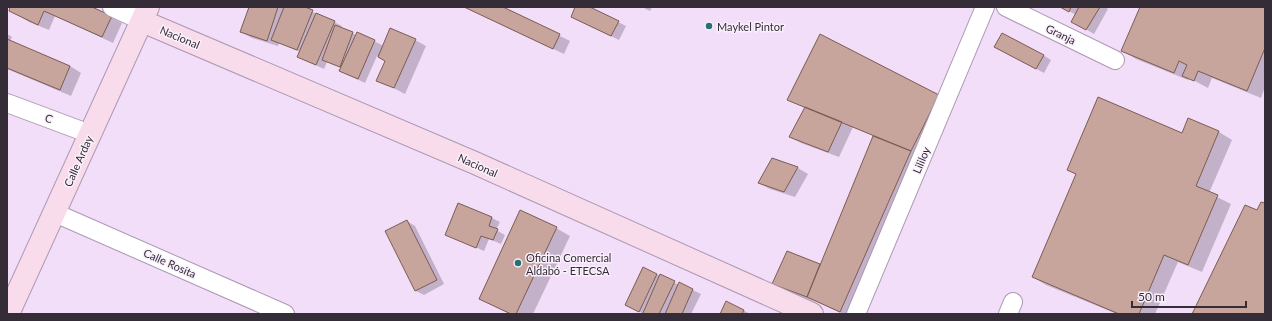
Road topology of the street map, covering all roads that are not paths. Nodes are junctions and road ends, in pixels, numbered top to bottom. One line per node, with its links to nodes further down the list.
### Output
1 (112, 7): 4 (street)
2 (985, 7): 12 (street, Lililoy)
3 (1006, 7): 5 (street, Granja)
4 (145, 14): 7 (street, Calle Arday); 11 (street, Nacional)
5 (1115, 60)
6 (7, 103): 7 (street, C)
7 (90, 134): 8 (street, Calle Arday)
8 (55, 213): 9 (street, Calle Arday); 10 (street, Calle Rosita)
9 (8, 314)
10 (285, 314)
11 (812, 314)
12 (856, 314)

